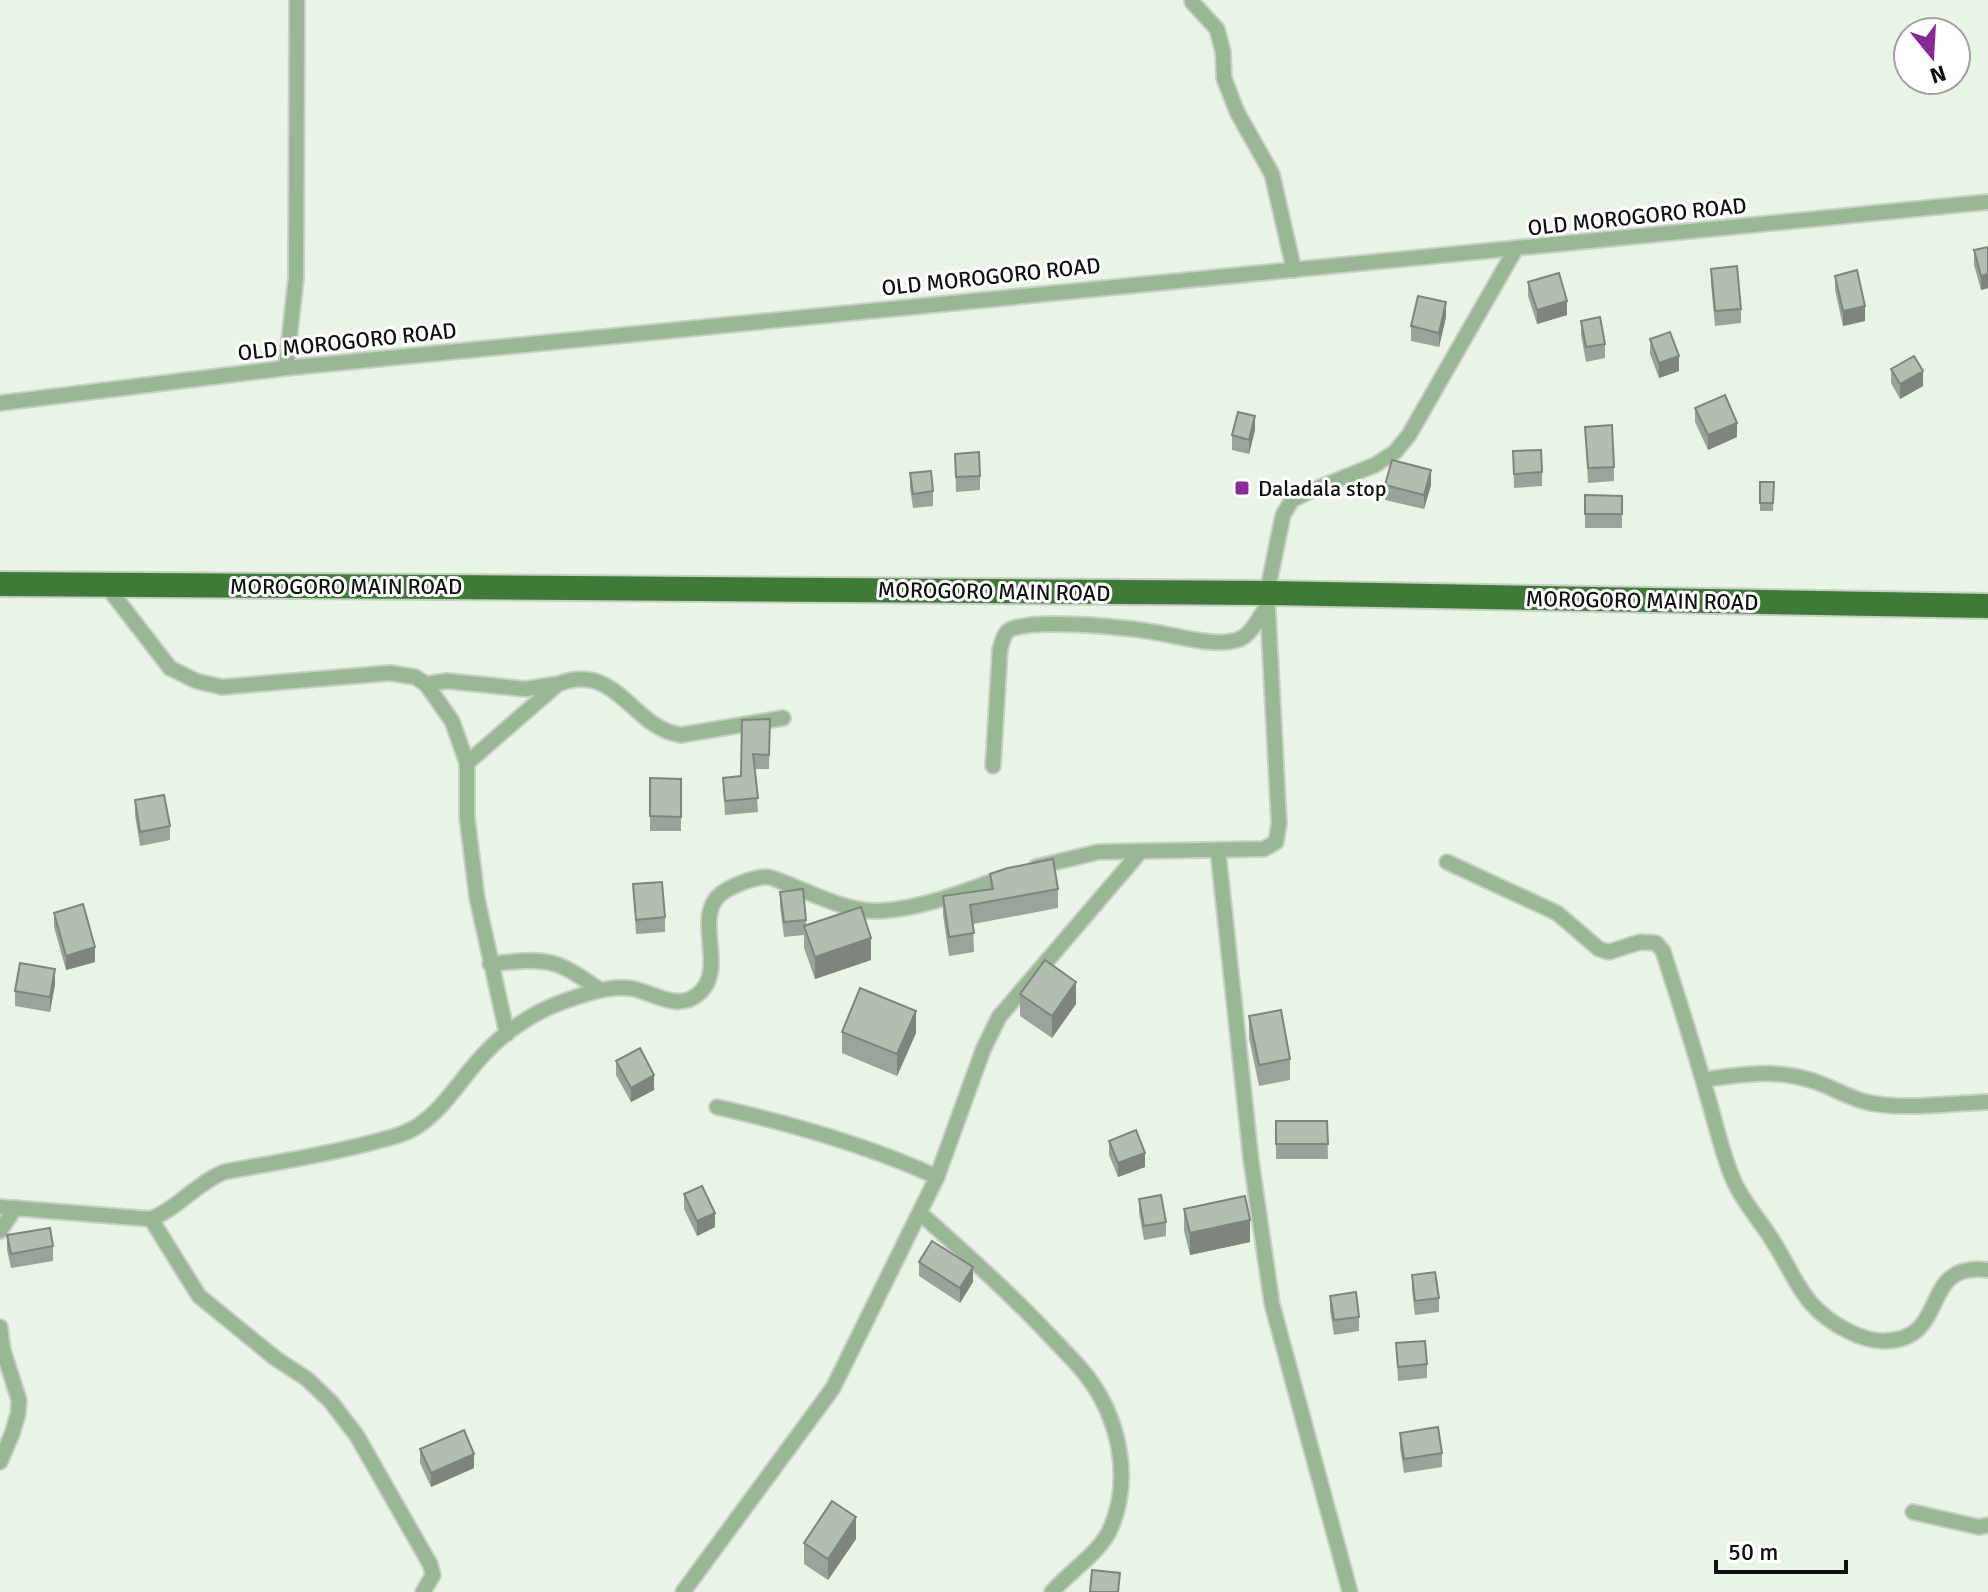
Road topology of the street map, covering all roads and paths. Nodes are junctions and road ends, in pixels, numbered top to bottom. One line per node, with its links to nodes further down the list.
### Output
1 (297, 0): 6 (street)
2 (1192, 2): 5 (street)
3 (1988, 202): 4 (street, OLD MOROGORO ROAD)
4 (1515, 250): 5 (street, OLD MOROGORO ROAD); 10 (street)
5 (1294, 270): 6 (street, OLD MOROGORO ROAD)
6 (286, 368): 7 (street, OLD MOROGORO ROAD)
7 (0, 403)
8 (0, 584): 9 (highway, MOROGORO MAIN ROAD)
9 (105, 584): 10 (highway, MOROGORO MAIN ROAD); 12 (street)
10 (1267, 600): 11 (highway, MOROGORO MAIN ROAD); 16 (street); 18 (street)
11 (1988, 606)
12 (426, 684): 13 (street); 15 (street)
13 (558, 684): 14 (street); 15 (street)
14 (783, 718)
15 (467, 763): 20 (street)
16 (993, 766)
17 (1141, 851): 18 (street); 21 (street); 26 (street)
18 (1218, 851): 39 (street)
19 (1447, 862): 23 (street)
20 (490, 964): 21 (street); 22 (street)
21 (600, 990): 22 (street)
22 (507, 1034): 29 (street)
23 (1703, 1080): 24 (street); 31 (street)
24 (1988, 1102)
25 (717, 1107): 26 (street)
26 (937, 1177): 28 (street)
27 (8, 1207): 29 (street); 30 (street)
28 (920, 1213): 37 (street); 38 (street)
29 (151, 1219): 36 (street)
30 (0, 1231)
31 (1988, 1270)
32 (0, 1327): 33 (street)
33 (0, 1462)
34 (1913, 1512): 35 (street)
35 (1988, 1525)
36 (423, 1592)
37 (683, 1592)
38 (1052, 1592)
39 (1350, 1592)

